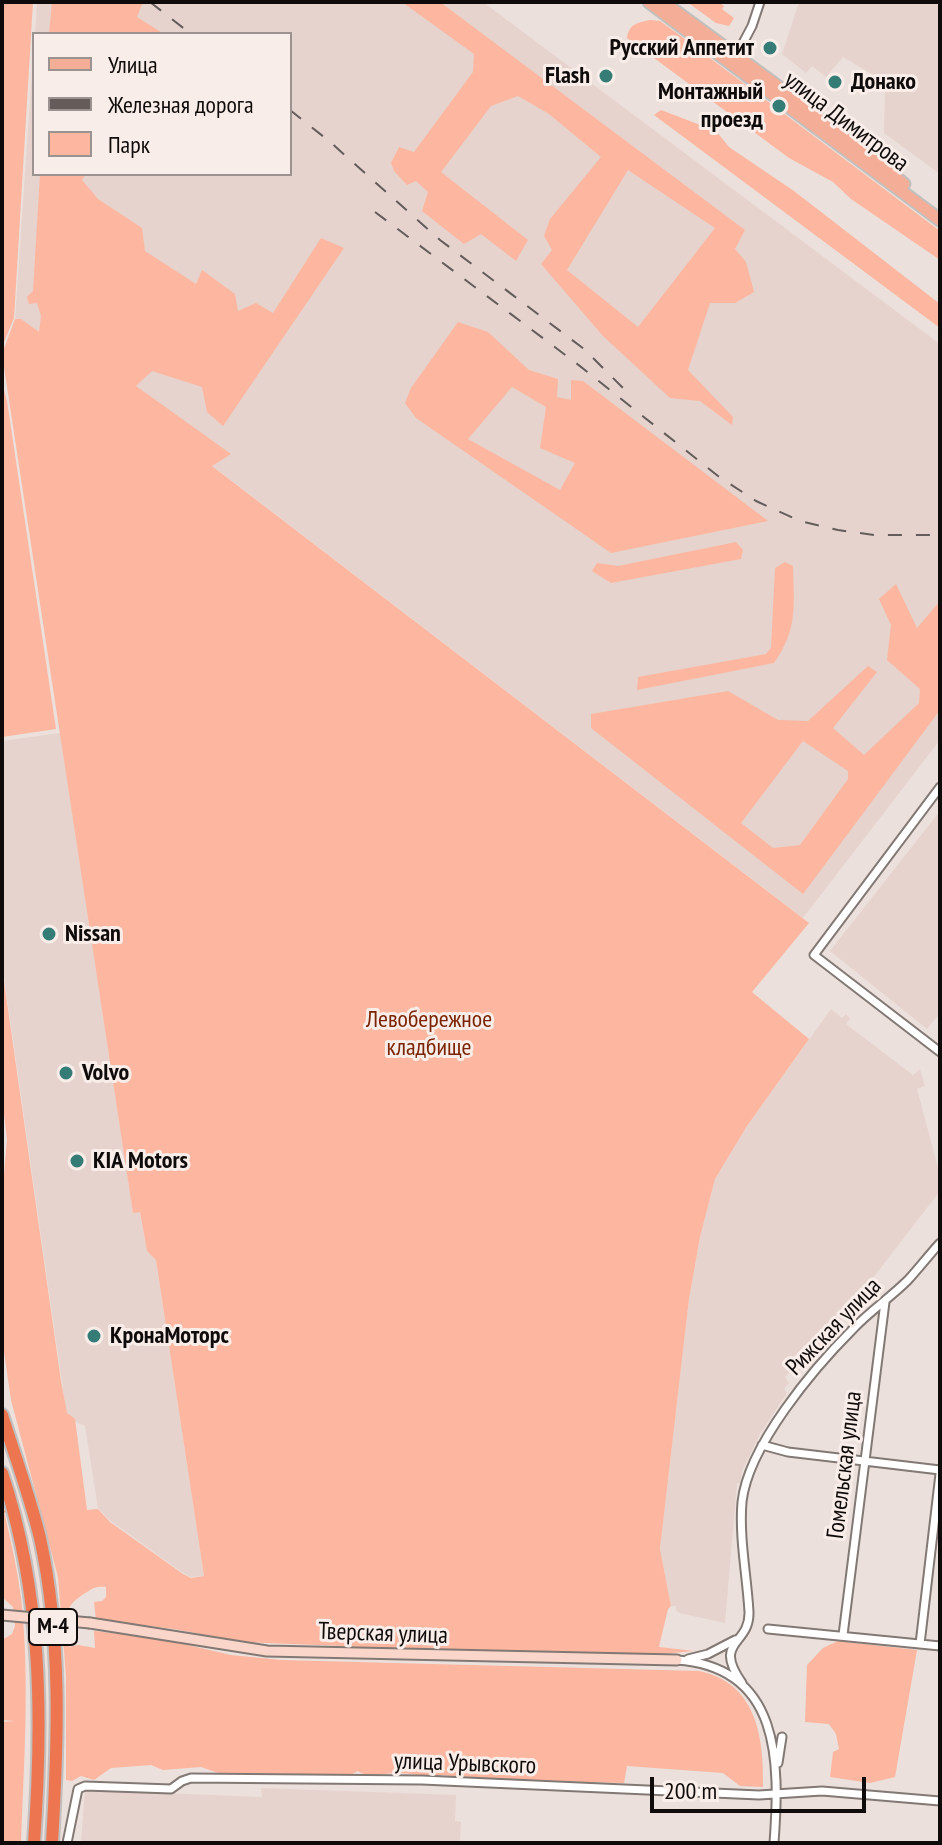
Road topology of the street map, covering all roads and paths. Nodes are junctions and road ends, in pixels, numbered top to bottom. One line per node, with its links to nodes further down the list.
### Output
1 (649, 2): 4 (main road, улица Димитрова)
2 (663, 2): 4 (main road, улица Димитрова)
3 (760, 2): 4 (street)
4 (733, 60): 5 (main road, улица Димитрова); 6 (main road, улица Димитрова)
5 (940, 211)
6 (940, 220)
7 (940, 787): 8 (street)
8 (940, 1052)
9 (940, 1243): 10 (street, Рижская улица)
10 (886, 1299): 12 (street, Рижская улица); 13 (street, Гомельская улица)
11 (2, 1415): 29 (highway, М-4)
12 (762, 1445): 13 (street); 19 (street, Рижская улица)
13 (864, 1462): 14 (street); 18 (street, Гомельская улица)
14 (940, 1472): 20 (street)
15 (2, 1473): 28 (highway, М-4)
16 (2, 1615): 22 (street, Тверская улица, bridge)
17 (768, 1629): 18 (street)
18 (843, 1635): 20 (street)
19 (737, 1639): 22 (street); 23 (street, Рижская улица)
20 (920, 1644): 21 (street)
21 (940, 1646)
22 (677, 1660): 23 (street)
23 (742, 1683): 25 (street)
24 (782, 1737): 25 (street)
25 (776, 1778): 26 (street)
26 (776, 1795): 27 (street); 30 (street, улица Урывского); 31 (street)
27 (940, 1801)
28 (34, 1843)
29 (52, 1843)
30 (67, 1843)
31 (774, 1843)

